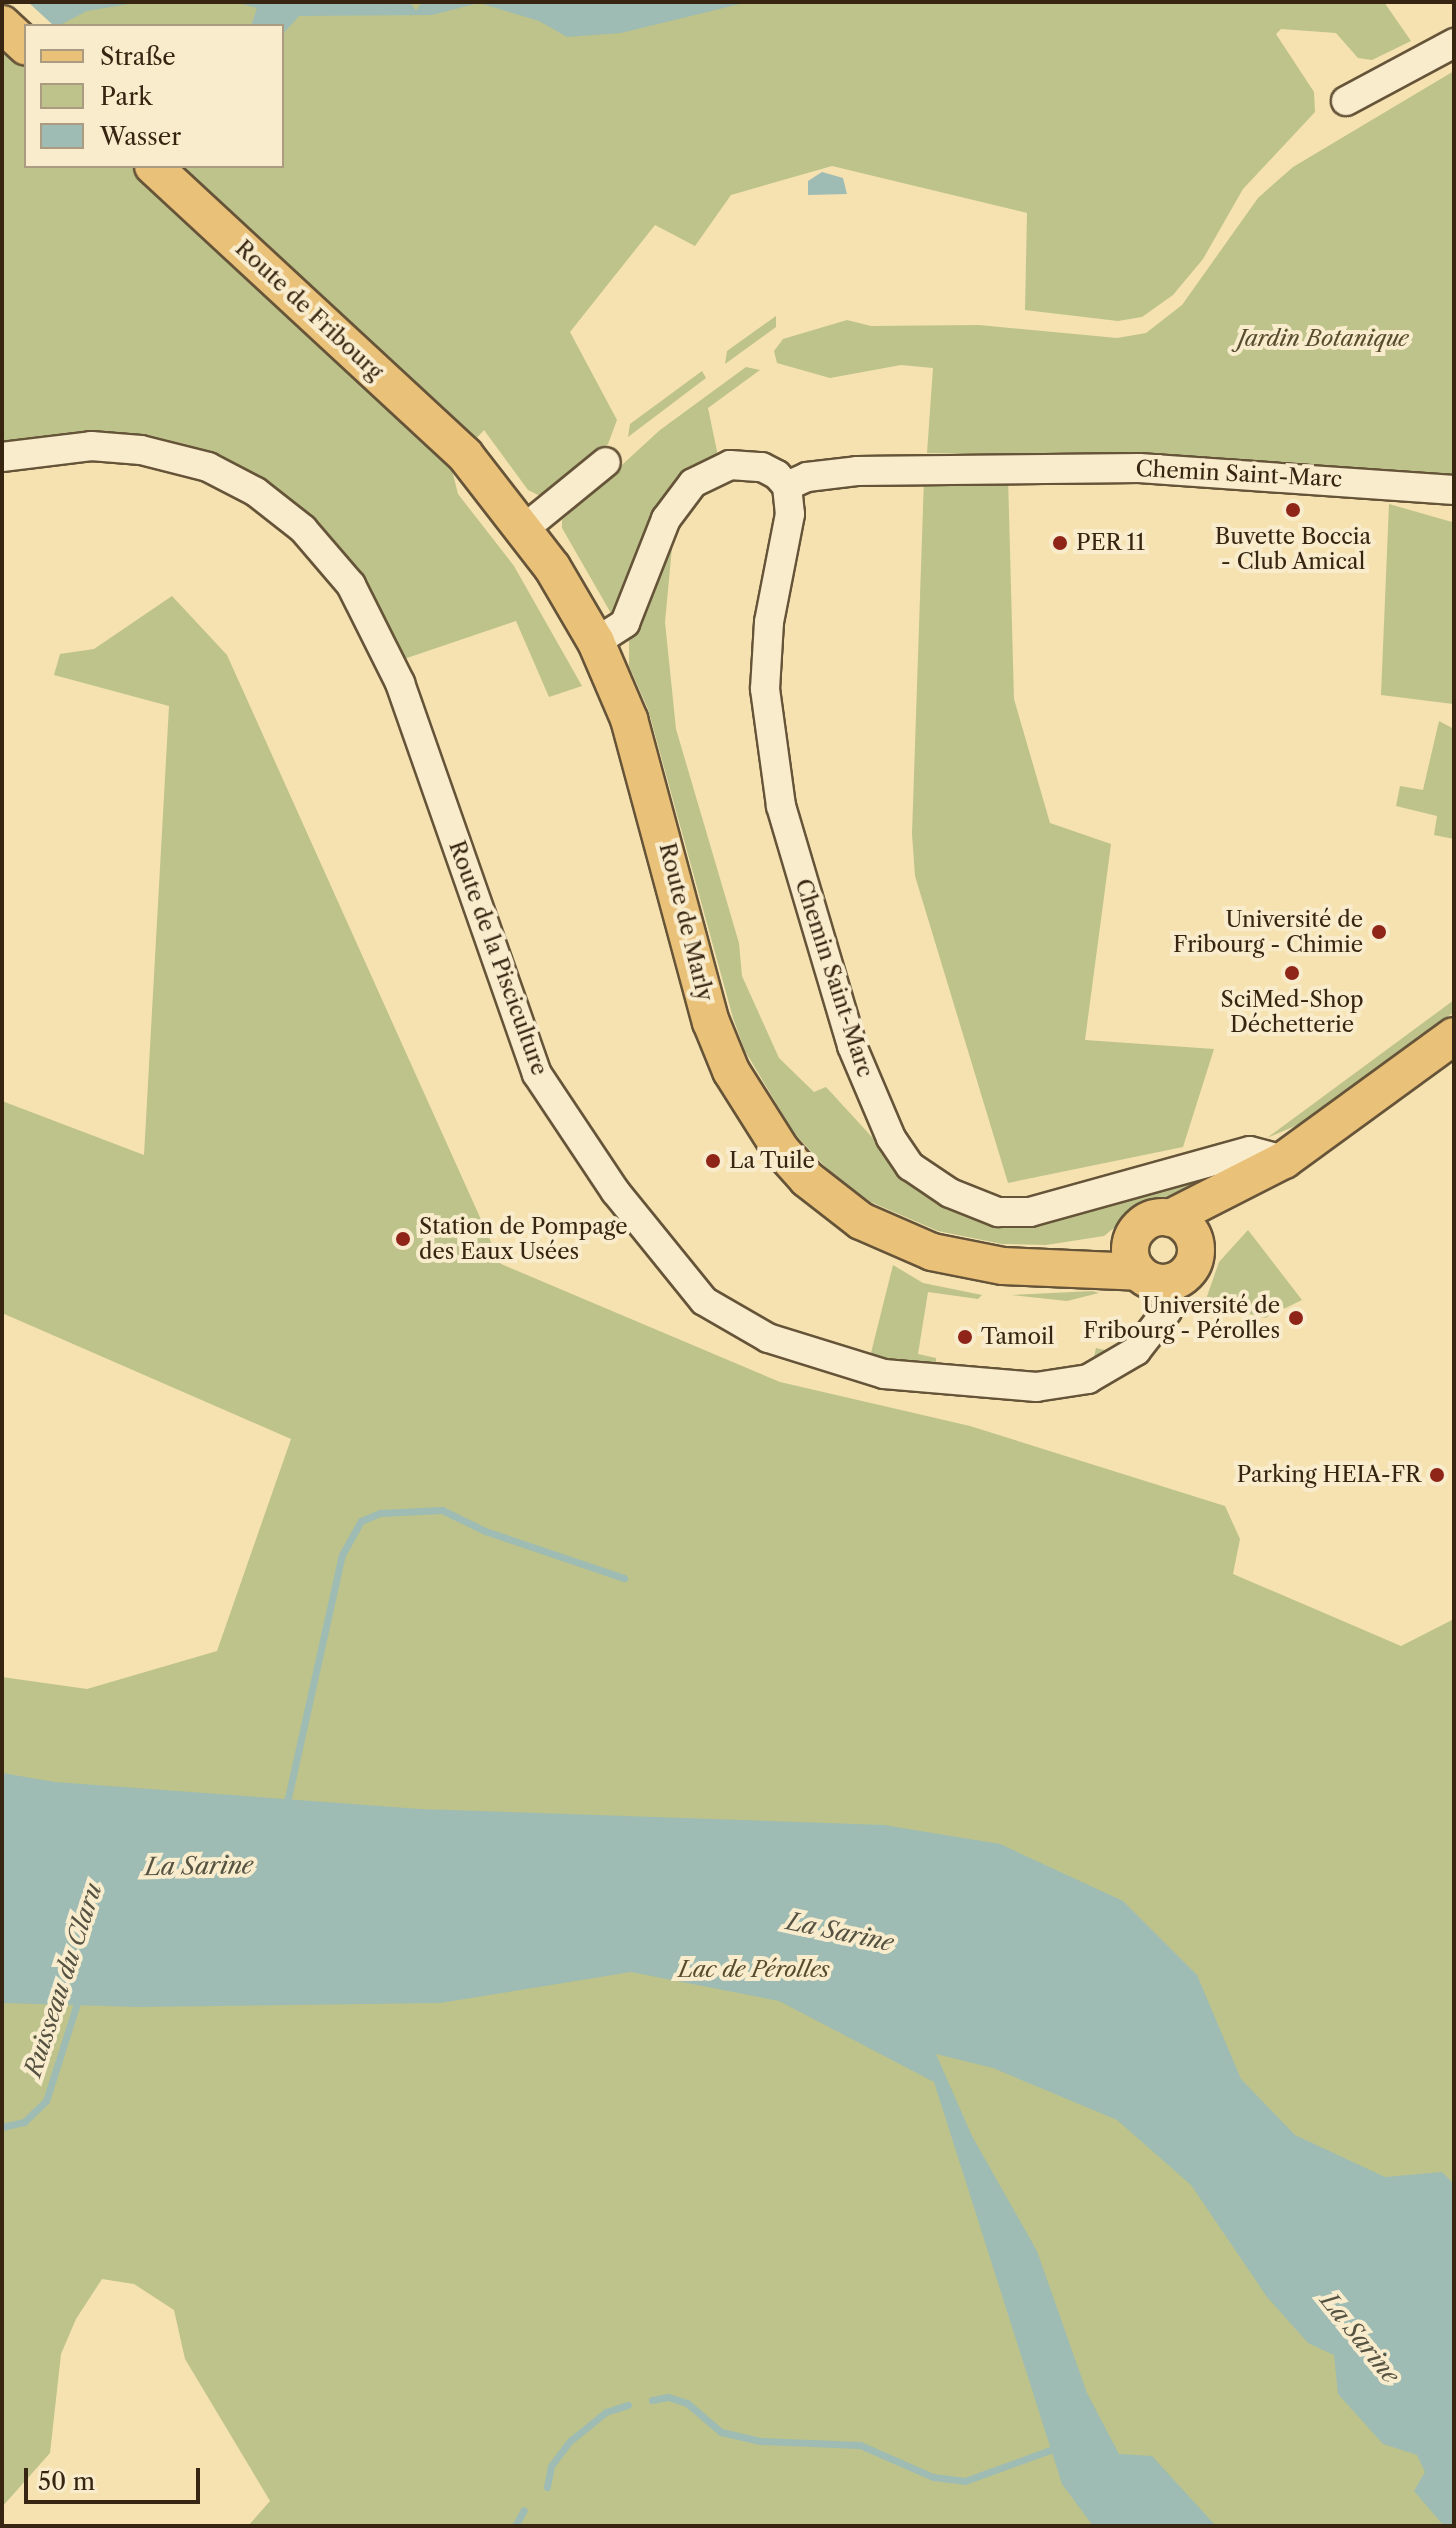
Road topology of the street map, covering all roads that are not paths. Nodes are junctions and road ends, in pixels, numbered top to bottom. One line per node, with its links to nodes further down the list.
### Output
1 (2, 24): 3 (main road)
2 (1454, 43): 4 (street)
3 (24, 44)
4 (1346, 101)
5 (155, 168): 6 (main road, Route de Fribourg)
6 (465, 455): 11 (main road, Route de Marly)
7 (2, 457): 20 (street, Route de la Pisciculture)
8 (606, 462): 11 (street)
9 (787, 486): 10 (street, Chemin Saint-Marc); 12 (street); 14 (street, Chemin Saint-Marc)
10 (1454, 490)
11 (525, 528): 12 (main road, Route de Marly)
12 (596, 642): 18 (main road, Route de Marly)
13 (1454, 1036): 14 (main road)
14 (1284, 1160): 15 (main road); 17 (main road)
15 (1170, 1218): 16 (main road); 17 (main road)
16 (1132, 1236): 18 (main road, Route de Marly); 19 (main road)
17 (1196, 1251): 20 (main road)
18 (1018, 1266): 19 (main road, Route de Marly)
19 (1138, 1272): 20 (main road)
20 (1172, 1282)

